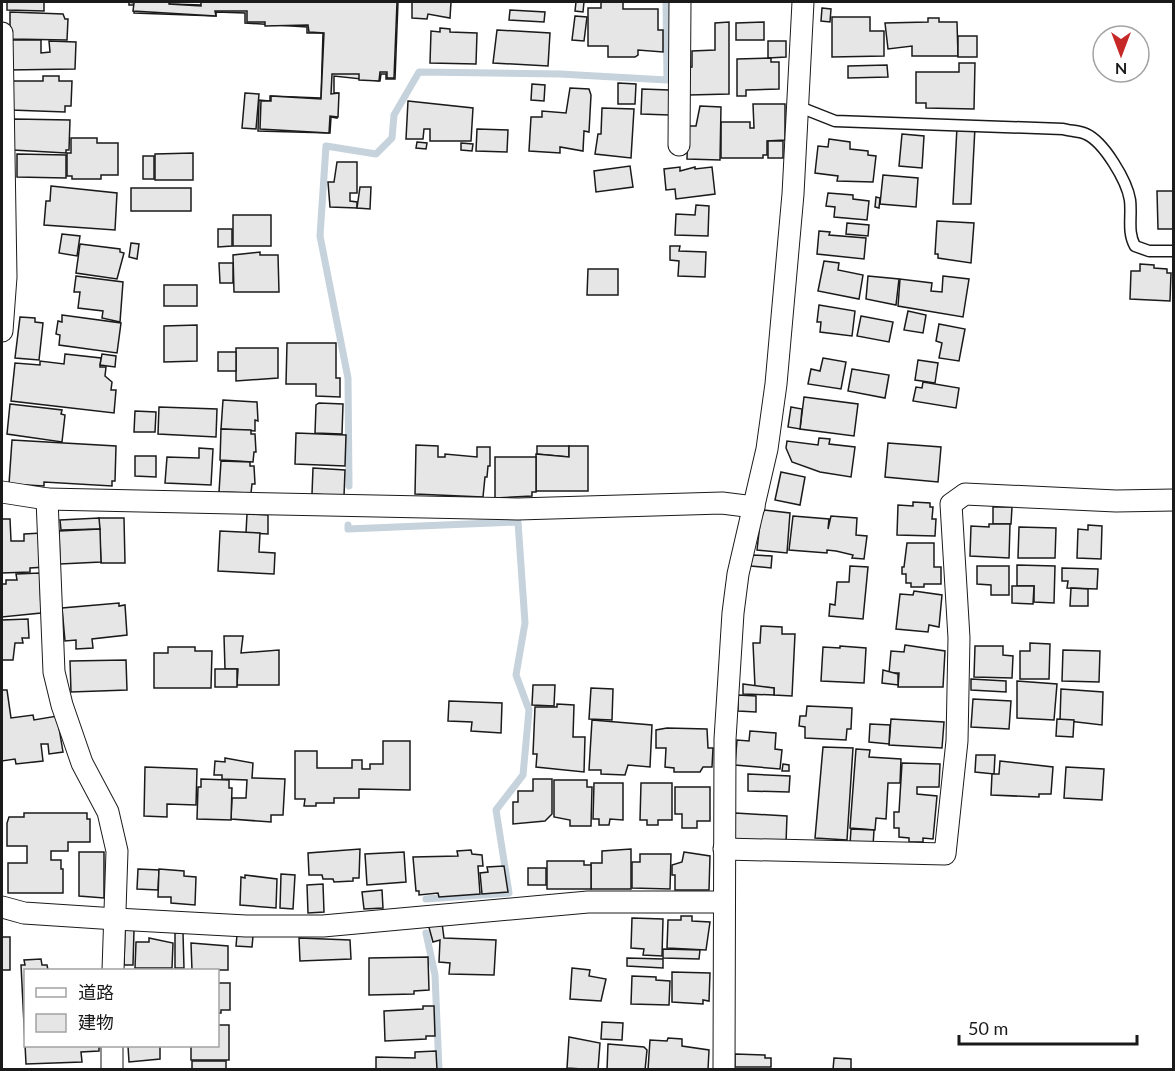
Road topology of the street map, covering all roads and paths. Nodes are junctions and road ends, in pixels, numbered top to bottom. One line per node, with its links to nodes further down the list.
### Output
1 (680, 2): 5 (street)
2 (803, 2): 4 (street)
3 (2, 33): 6 (street)
4 (797, 106): 7 (lane); 12 (street)
5 (679, 145)
6 (3, 168): 8 (street)
7 (1173, 251)
8 (2, 331)
9 (2, 492): 10 (street)
10 (47, 499): 12 (street); 16 (street)
11 (1173, 500): 13 (street)
12 (754, 507): 13 (street)
13 (724, 849): 14 (street)
14 (724, 902): 16 (street); 20 (street)
15 (2, 906): 16 (street)
16 (116, 919): 17 (street)
17 (113, 969)
18 (112, 1047): 19 (street)
19 (112, 1070)
20 (724, 1070)

